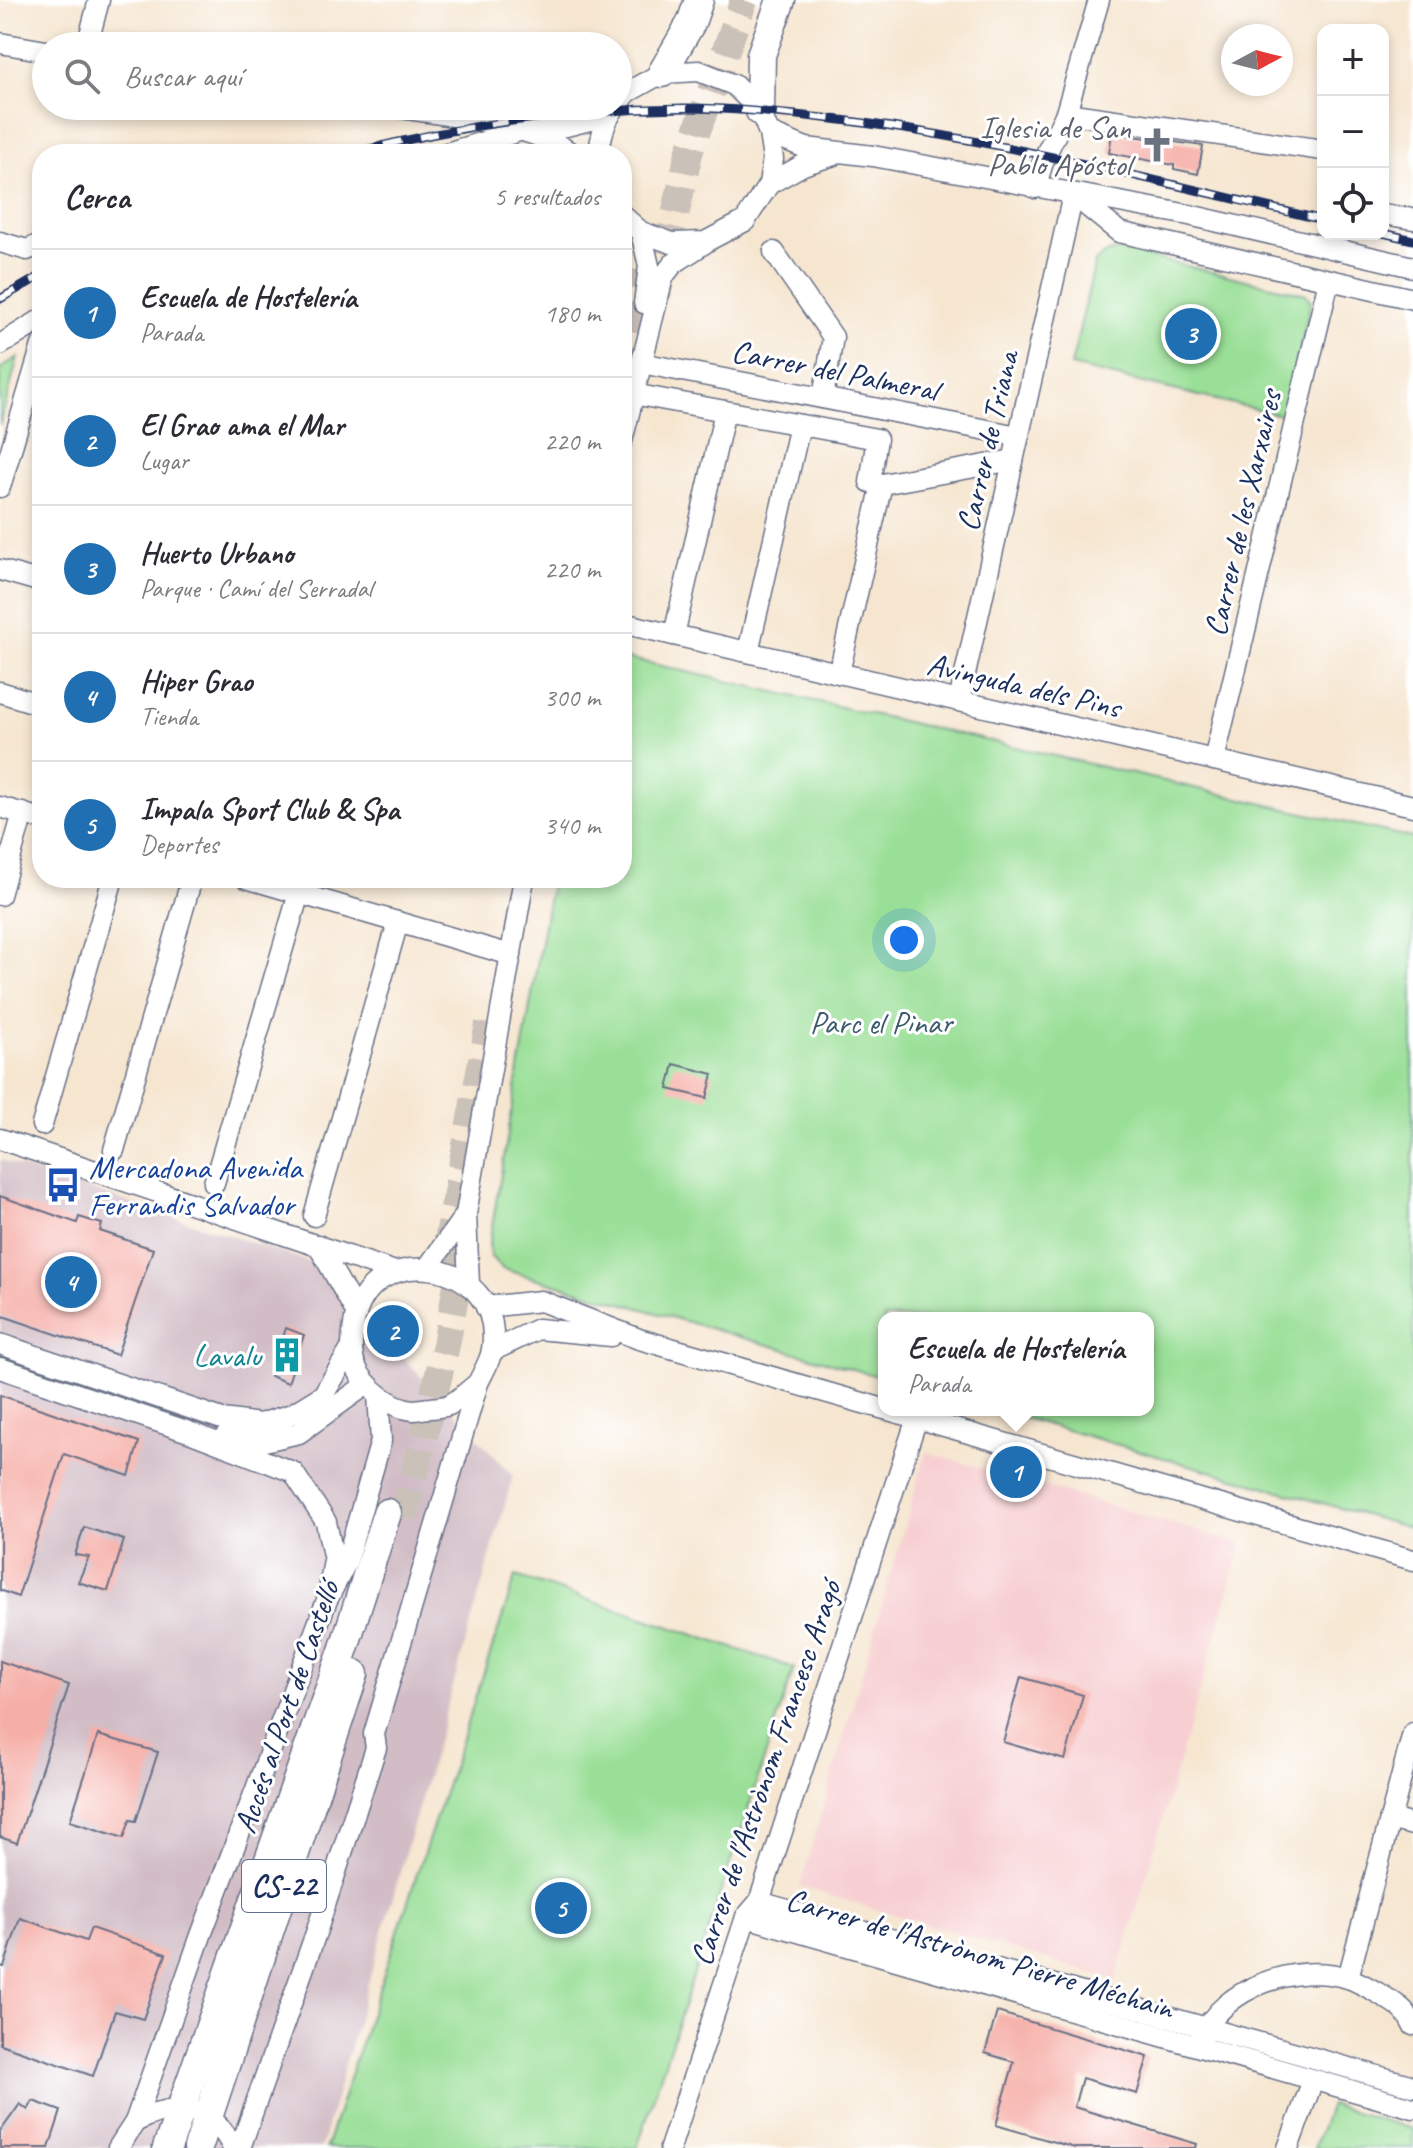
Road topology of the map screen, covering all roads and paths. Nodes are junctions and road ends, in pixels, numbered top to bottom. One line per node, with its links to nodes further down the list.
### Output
1 (99, 0): 5 (street)
2 (699, 0): 8 (highway)
3 (781, 0): 14 (highway)
4 (1099, 0): 10 (street)
5 (91, 32)
6 (0, 43): 7 (street)
7 (32, 49)
8 (662, 73): 9 (street); 14 (street)
9 (632, 90)
10 (1066, 113): 19 (street); 22 (street)
11 (466, 120): 15 (street)
12 (582, 120): 15 (street)
13 (610, 120): 18 (street)
14 (765, 122): 20 (street); 21 (street)
15 (523, 130): 16 (street); 17 (street)
16 (476, 144)
17 (555, 144)
18 (600, 144)
19 (1317, 149)
20 (842, 153): 21 (street); 22 (street)
21 (769, 184): 28 (street)
22 (1035, 188): 23 (street)
23 (1073, 195): 30 (street); 31 (street); 45 (street, Carrer de Triana)
24 (1389, 215): 25 (street)
25 (1413, 219)
26 (632, 224): 27 (street)
27 (641, 232): 28 (street); 35 (street)
28 (705, 242): 36 (street)
29 (774, 252): 41 (street)
30 (1413, 267)
31 (1329, 280): 32 (street); 58 (street, Carrer de les Xarxaires)
32 (1413, 299)
33 (32, 325): 34 (street)
34 (0, 345)
35 (632, 356)
36 (632, 357)
37 (632, 360): 39 (street, Carrer del Palmeral)
38 (32, 379): 48 (street)
39 (770, 388): 41 (street, Carrer del Palmeral); 43 (street)
40 (632, 394): 42 (street, Carrer del Palmeral)
41 (823, 398): 45 (street, Carrer del Palmeral)
42 (725, 411): 43 (street, Carrer del Palmeral); 52 (street)
43 (764, 418): 44 (street, Carrer del Palmeral)
44 (800, 425): 47 (street, Carrer del Palmeral); 53 (street)
45 (1018, 436): 46 (street, Carrer de Triana)
46 (1013, 460): 47 (street); 56 (street, Carrer de Triana)
47 (882, 484): 54 (street)
48 (0, 487)
49 (0, 570): 50 (street)
50 (32, 579)
51 (632, 625): 52 (street, Avinguda dels Pins)
52 (674, 635): 53 (street, Avinguda dels Pins)
53 (748, 652): 54 (street, Avinguda dels Pins)
54 (839, 673): 56 (street, Avinguda dels Pins)
55 (0, 692): 57 (street)
56 (959, 701): 58 (street, Avinguda dels Pins)
57 (32, 702)
58 (1214, 760): 59 (street, Avinguda dels Pins)
59 (1413, 806)
60 (0, 807): 61 (street)
61 (32, 816)
62 (32, 818): 68 (street)
63 (110, 888): 71 (street)
64 (189, 888): 73 (street)
65 (281, 888): 67 (street)
66 (522, 888): 70 (street)
67 (299, 893): 69 (street); 74 (street)
68 (0, 895)
69 (398, 922): 70 (street); 76 (street)
70 (511, 955): 75 (street)
71 (42, 1125)
72 (0, 1139): 77 (street)
73 (114, 1150)
74 (214, 1183)
75 (466, 1214): 78 (street); 80 (street)
76 (314, 1216)
77 (318, 1245): 79 (street); 82 (street)
78 (428, 1267): 79 (street); 80 (street)
79 (395, 1272): 82 (street)
80 (469, 1284): 81 (street)
81 (486, 1307): 83 (street); 86 (street)
82 (356, 1312): 85 (street)
83 (639, 1339): 86 (street); 91 (street)
84 (0, 1344): 85 (street)
85 (351, 1349): 89 (street)
86 (492, 1351): 88 (street)
87 (0, 1368): 94 (street)
88 (478, 1383): 90 (street); 95 (street)
89 (372, 1390): 90 (street); 94 (street); 97 (street)
90 (447, 1406): 95 (street)
91 (878, 1407)
92 (910, 1416): 93 (street)
93 (917, 1418): 96 (street); 101 (street, Carrer de l'Astrònom Francesc Aragó)
94 (189, 1432): 97 (street)
95 (459, 1447): 115 (street)
96 (1413, 1560)
97 (327, 1600): 110 (street)
98 (1413, 1733): 99 (street)
99 (1390, 1819): 100 (street); 102 (street)
100 (1413, 1825)
101 (752, 1909): 104 (street, Carrer de l'Astrònom Pierre Méchain); 116 (street, Carrer de l'Astrònom Francesc Aragó)
102 (1348, 1978): 103 (street); 104 (street)
103 (1413, 2025)
104 (1202, 2037): 105 (street, Carrer de l'Astrònom Pierre Méchain); 106 (street, Carrer de l'Astrònom Pierre Méchain)
105 (1313, 2080): 108 (street, Carrer de l'Astrònom Pierre Méchain); 117 (street)
106 (1413, 2086)
107 (181, 2108): 109 (street); 109 (highway, Accés al Port de Castelló / CS-22); 110 (street); 112 (highway, Accés al Port de Castelló / CS-22)
108 (1413, 2108)
109 (208, 2117): 113 (highway, Accés al Port de Castelló / CS-22); 114 (street)
110 (135, 2122): 111 (street)
111 (118, 2148)
112 (167, 2148)
113 (198, 2148)
114 (233, 2148)
115 (240, 2148)
116 (670, 2148)
117 (1288, 2148)

